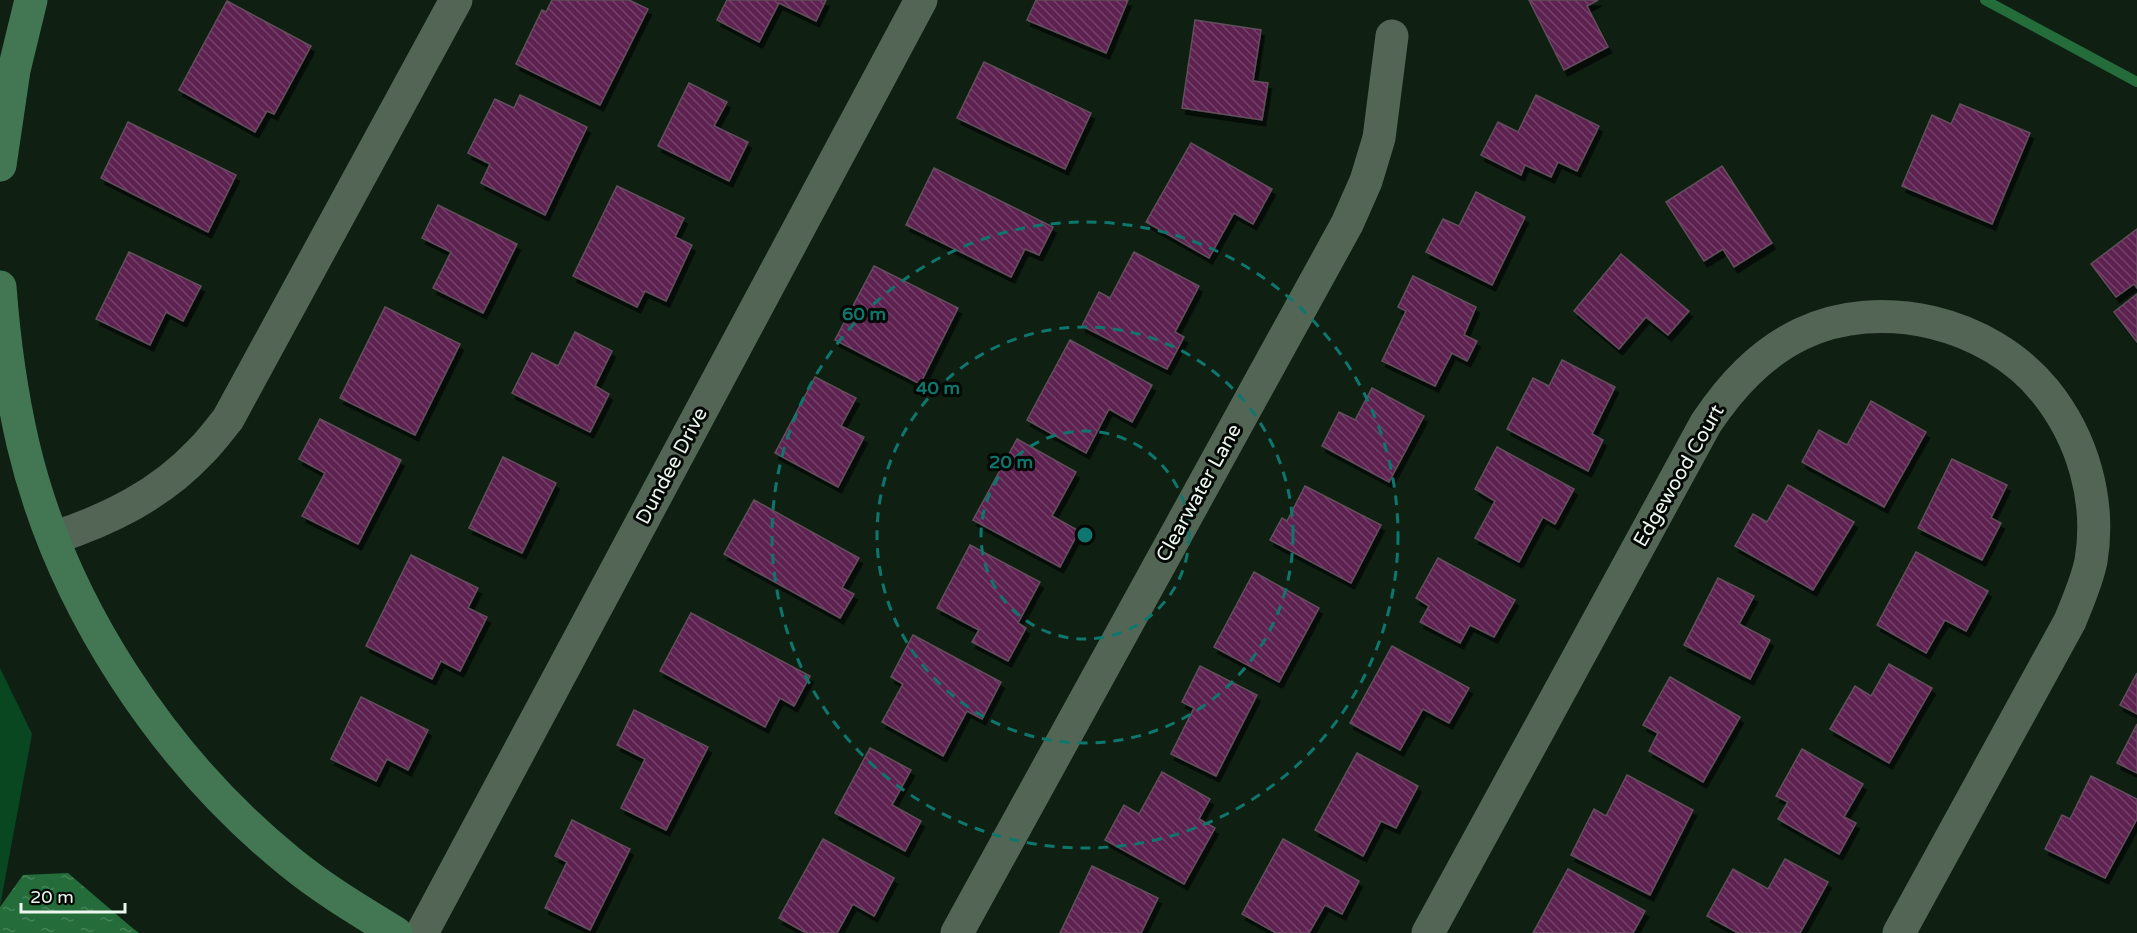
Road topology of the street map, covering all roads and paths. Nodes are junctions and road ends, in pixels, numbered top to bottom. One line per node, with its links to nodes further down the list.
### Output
1 (31, 0): 5 (street)
2 (456, 0): 7 (street)
3 (921, 0): 9 (street, Dundee Drive)
4 (1392, 36): 10 (street, Clearwater Lane)
5 (0, 165)
6 (0, 287): 7 (street)
7 (53, 538): 8 (street)
8 (396, 933)
9 (422, 933)
10 (957, 933)
11 (1428, 933): 12 (street, Edgewood Court)
12 (1899, 933)

